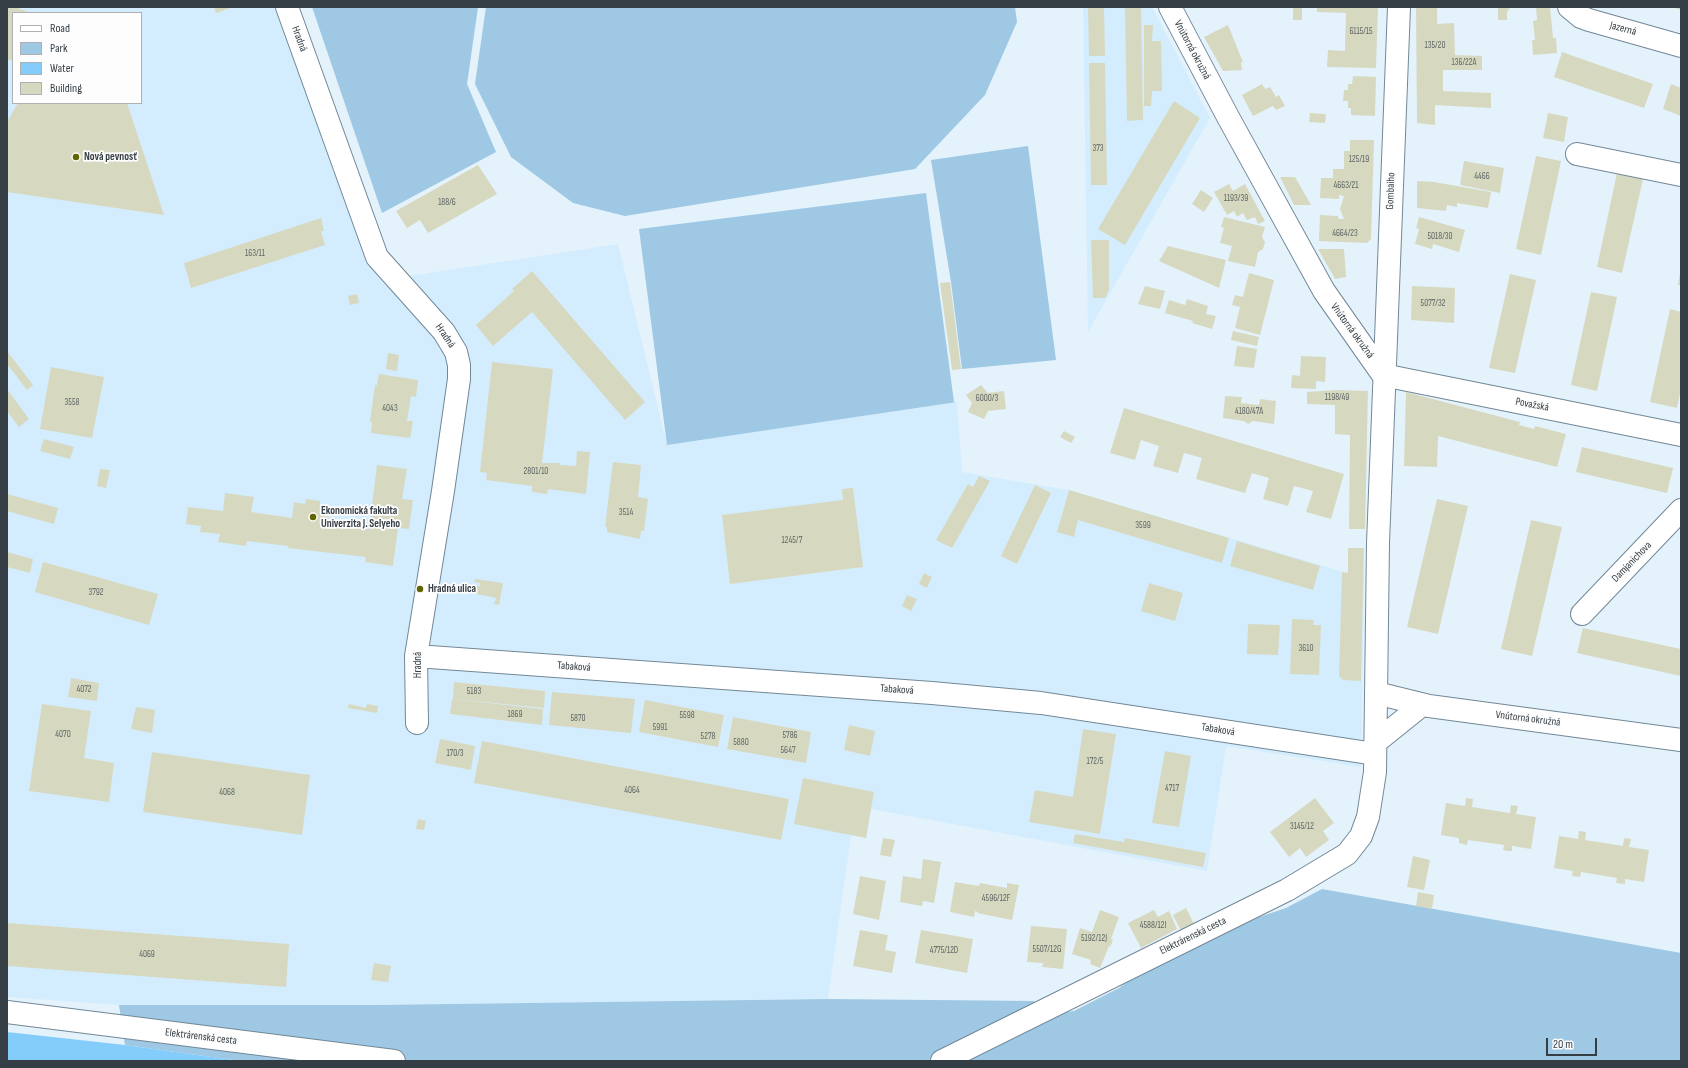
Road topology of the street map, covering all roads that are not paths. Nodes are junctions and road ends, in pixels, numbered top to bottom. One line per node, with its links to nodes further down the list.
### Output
1 (287, 7): 12 (street, Hradná)
2 (1170, 7): 8 (street, Vnútorná okružná)
3 (1399, 7): 8 (street, Gombaiho)
4 (1568, 7): 5 (street, Jazerná)
5 (1681, 46)
6 (1577, 154): 7 (street)
7 (1681, 175)
8 (1384, 375): 9 (street, Považská); 13 (street)
9 (1681, 435)
10 (1681, 510): 11 (street, Damjanichova)
11 (1582, 614)
12 (416, 656): 15 (street, Hradná); 17 (street, Tabaková)
13 (1376, 693): 14 (street, Vnútorná okružná); 17 (street)
14 (1422, 705): 16 (street, Vnútorná okružná); 17 (street)
15 (417, 723)
16 (1681, 740)
17 (1375, 748): 20 (street, Elektrárenská cesta)
18 (7, 1012): 19 (street, Elektrárenská cesta)
19 (394, 1061)
20 (942, 1061)

